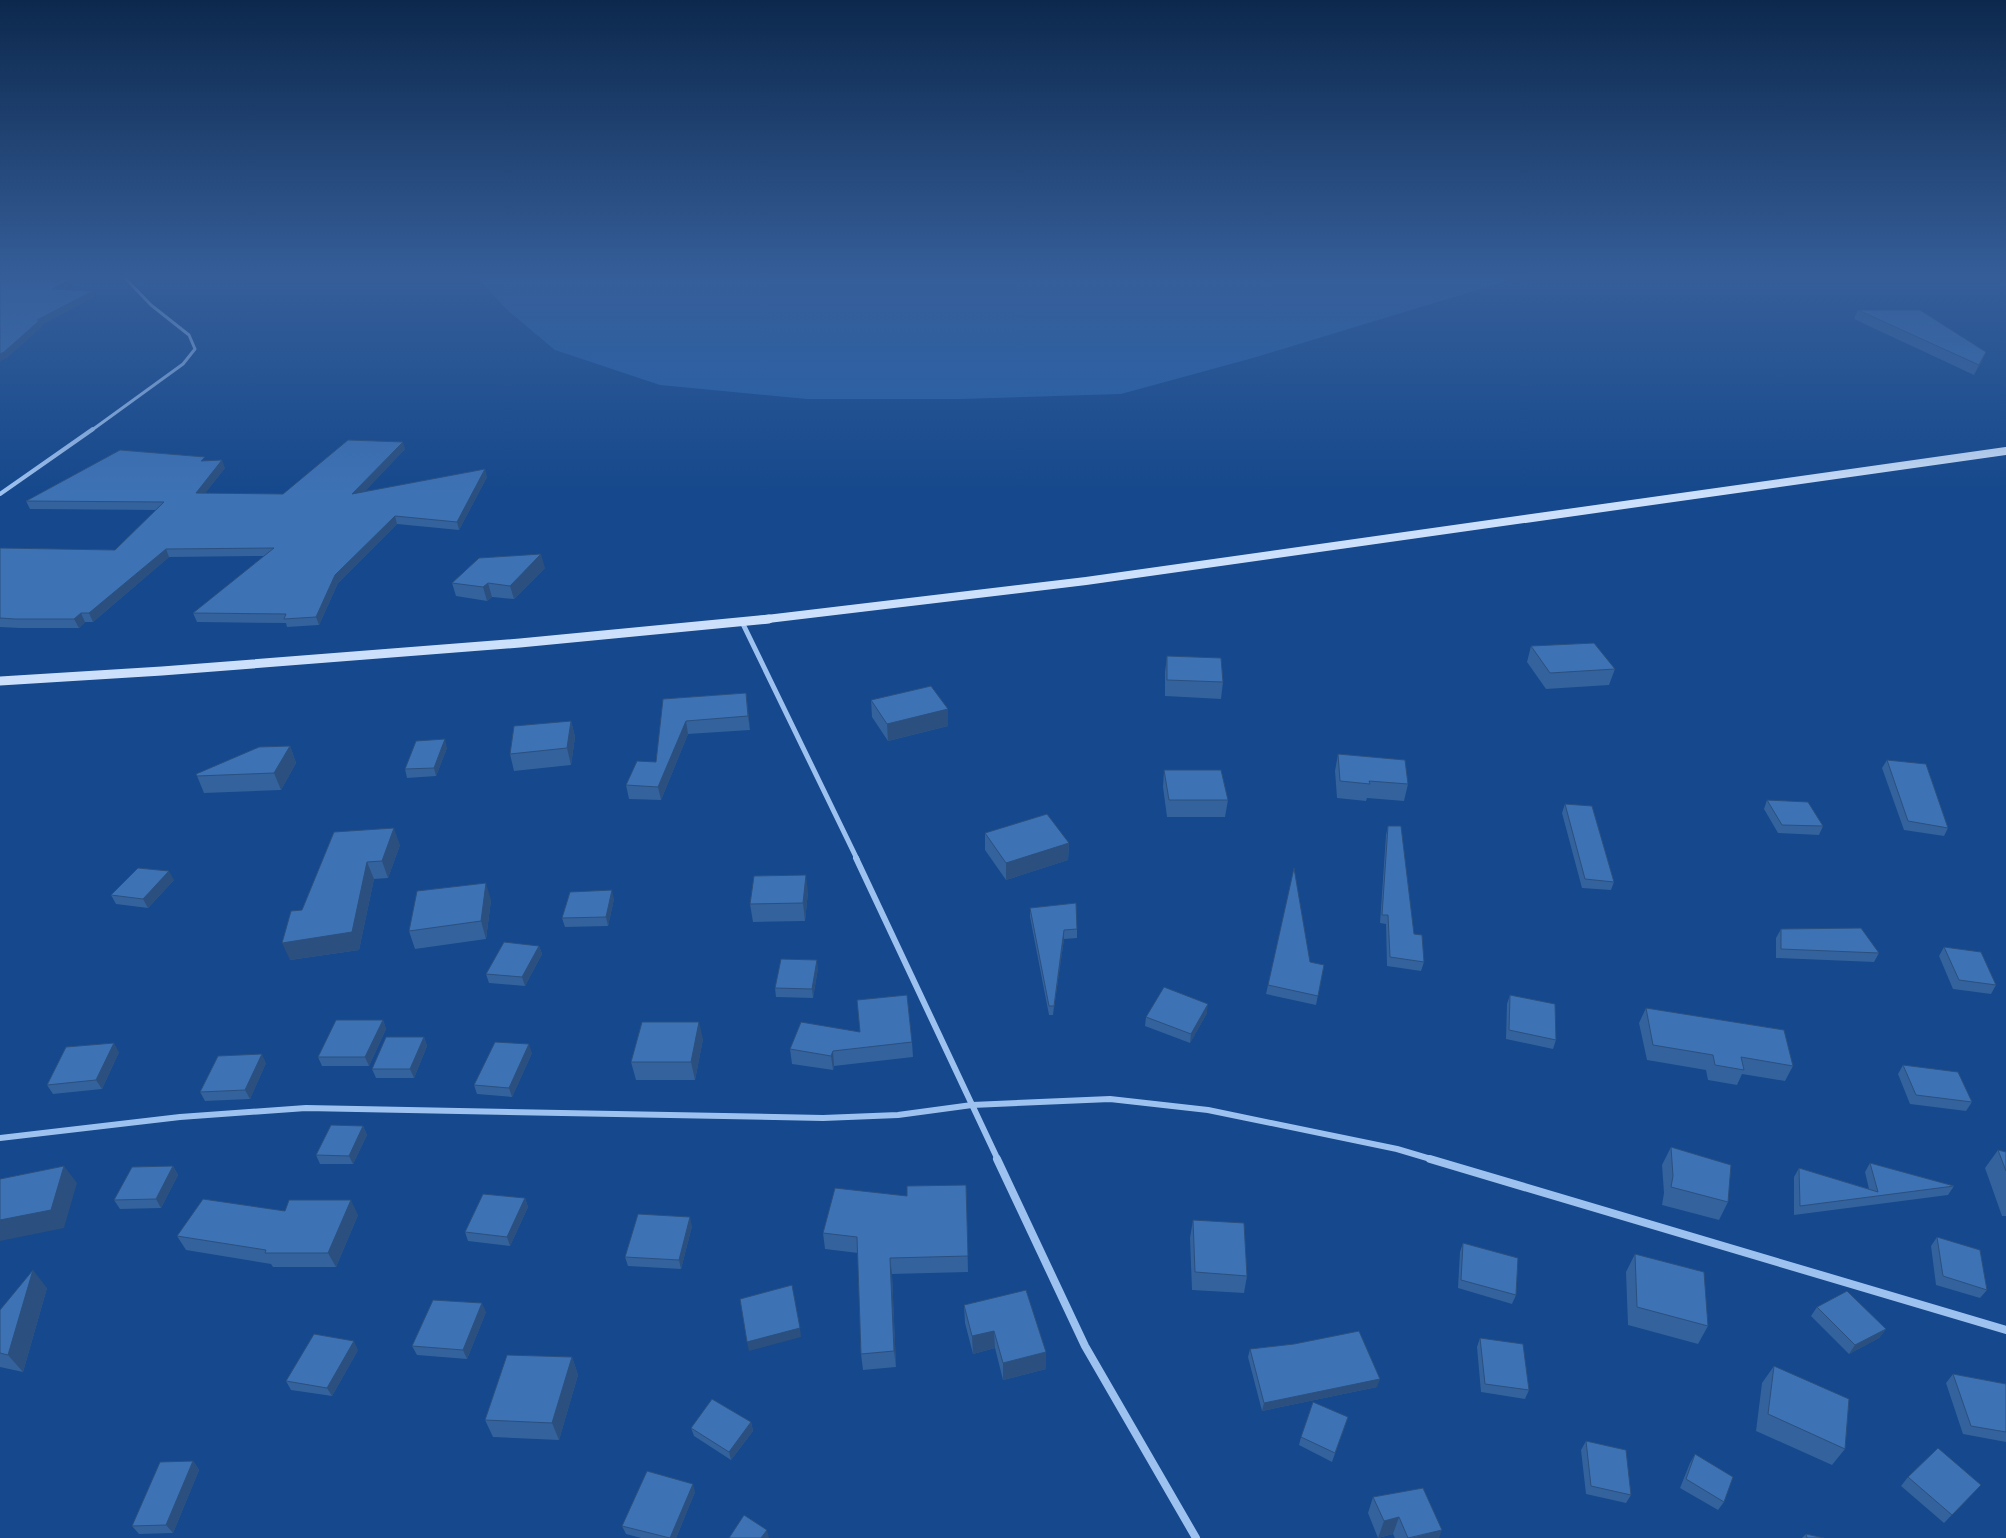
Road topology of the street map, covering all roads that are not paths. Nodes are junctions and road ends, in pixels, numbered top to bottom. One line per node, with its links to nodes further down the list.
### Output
1 (194, 350): 3 (street)
2 (2006, 451): 4 (main road)
3 (0, 494)
4 (742, 622): 5 (main road); 6 (street)
5 (0, 681)
6 (972, 1105): 7 (street); 8 (street); 9 (street)
7 (0, 1138)
8 (2006, 1330)
9 (1196, 1538)

